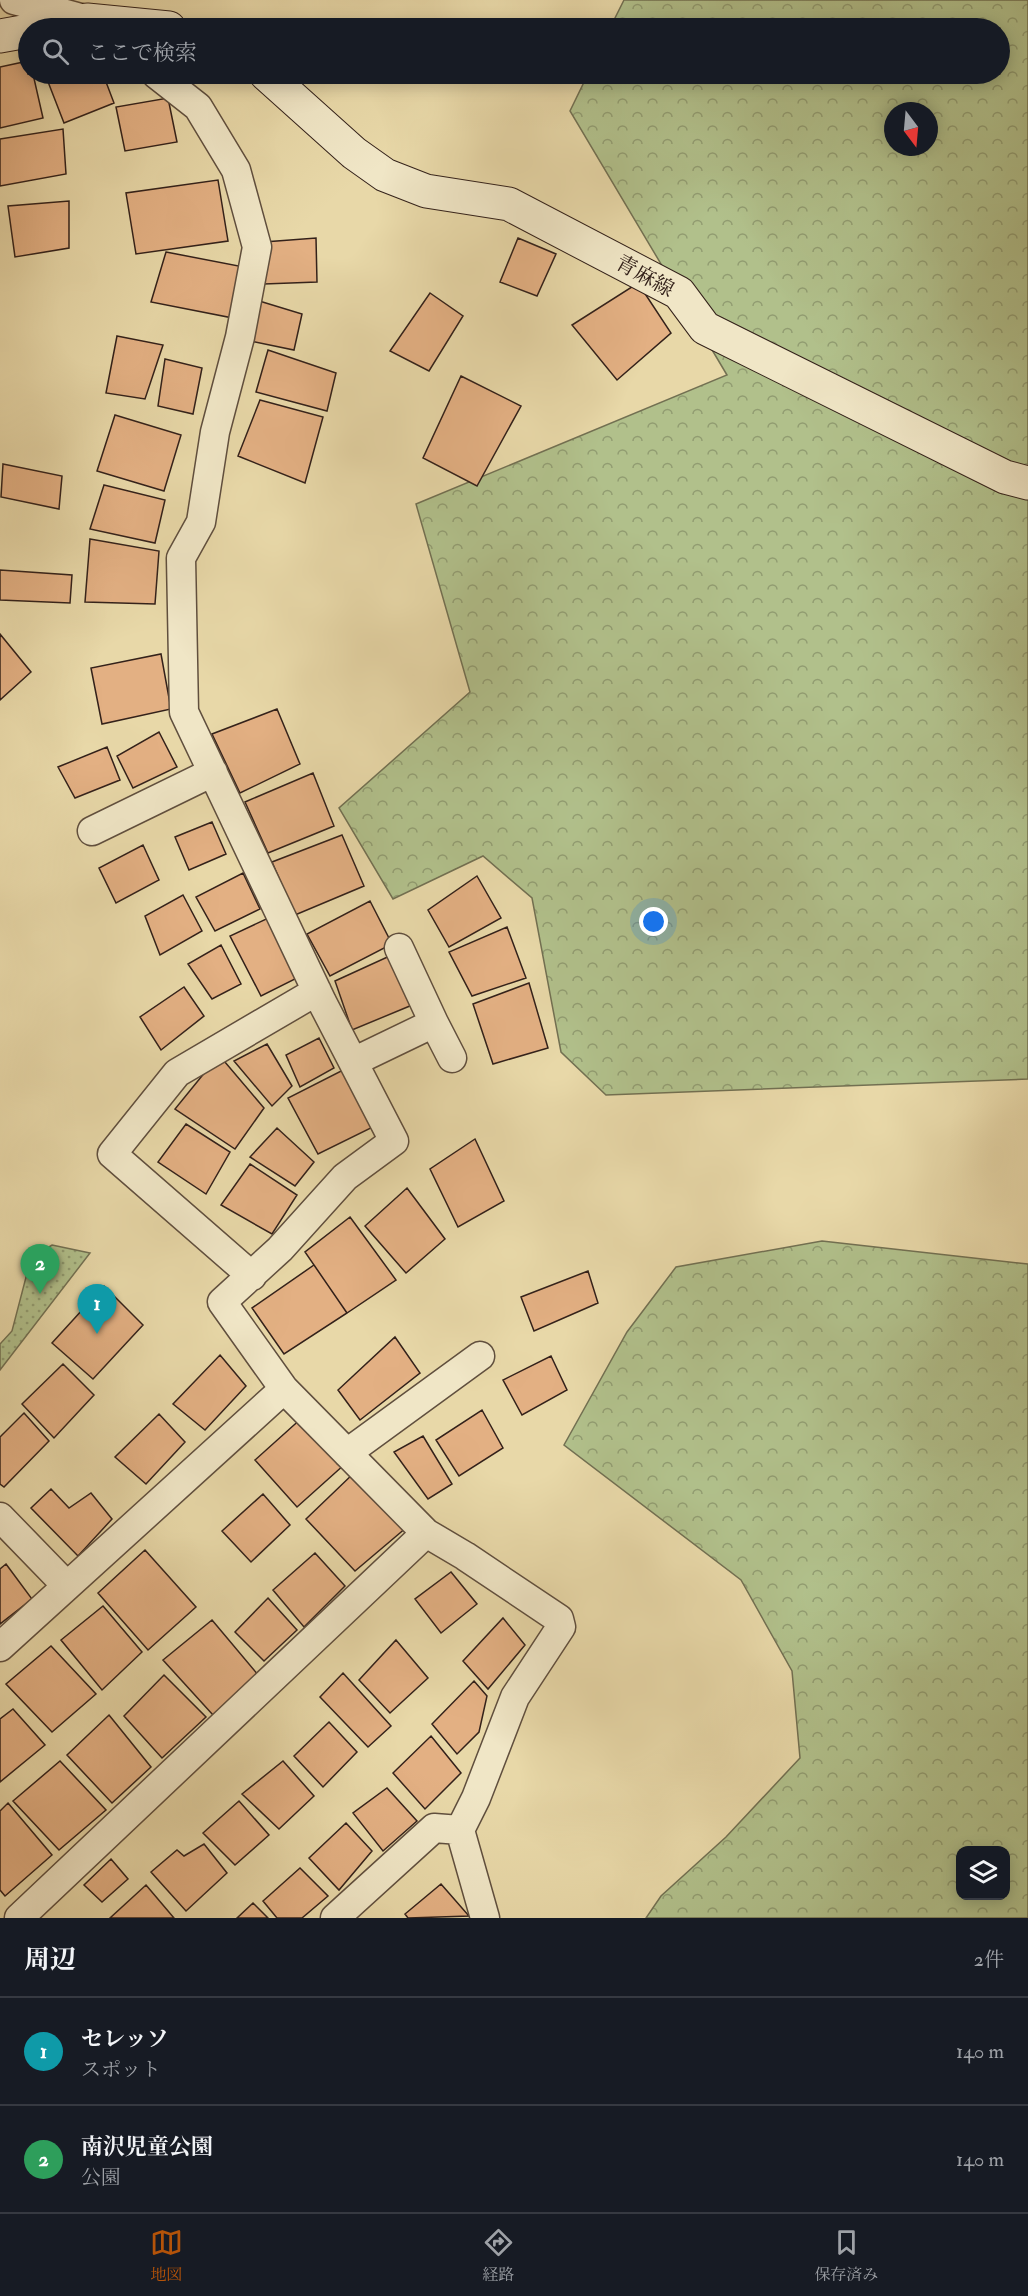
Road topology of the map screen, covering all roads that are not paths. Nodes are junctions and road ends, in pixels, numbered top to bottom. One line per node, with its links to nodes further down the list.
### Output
1 (14, 0): 2 (street)
2 (73, 18)
3 (18, 33): 4 (street)
4 (0, 36)
5 (169, 84): 8 (street)
6 (277, 84): 7 (street, 青麻線)
7 (1028, 483)
8 (213, 772): 9 (street); 11 (street)
9 (92, 831)
10 (399, 948): 12 (street)
11 (316, 991): 14 (street); 15 (street)
12 (434, 1023): 13 (street); 14 (street)
13 (452, 1058)
14 (353, 1062): 15 (street)
15 (252, 1276): 17 (street)
16 (480, 1356): 18 (street)
17 (284, 1389): 18 (street); 21 (street)
18 (346, 1453): 20 (street)
19 (0, 1517): 21 (street)
20 (426, 1533): 23 (street); 24 (street)
21 (67, 1586): 22 (street)
22 (0, 1647)
23 (460, 1830): 25 (street); 26 (street)
24 (19, 1918)
25 (335, 1918)
26 (485, 1918)

